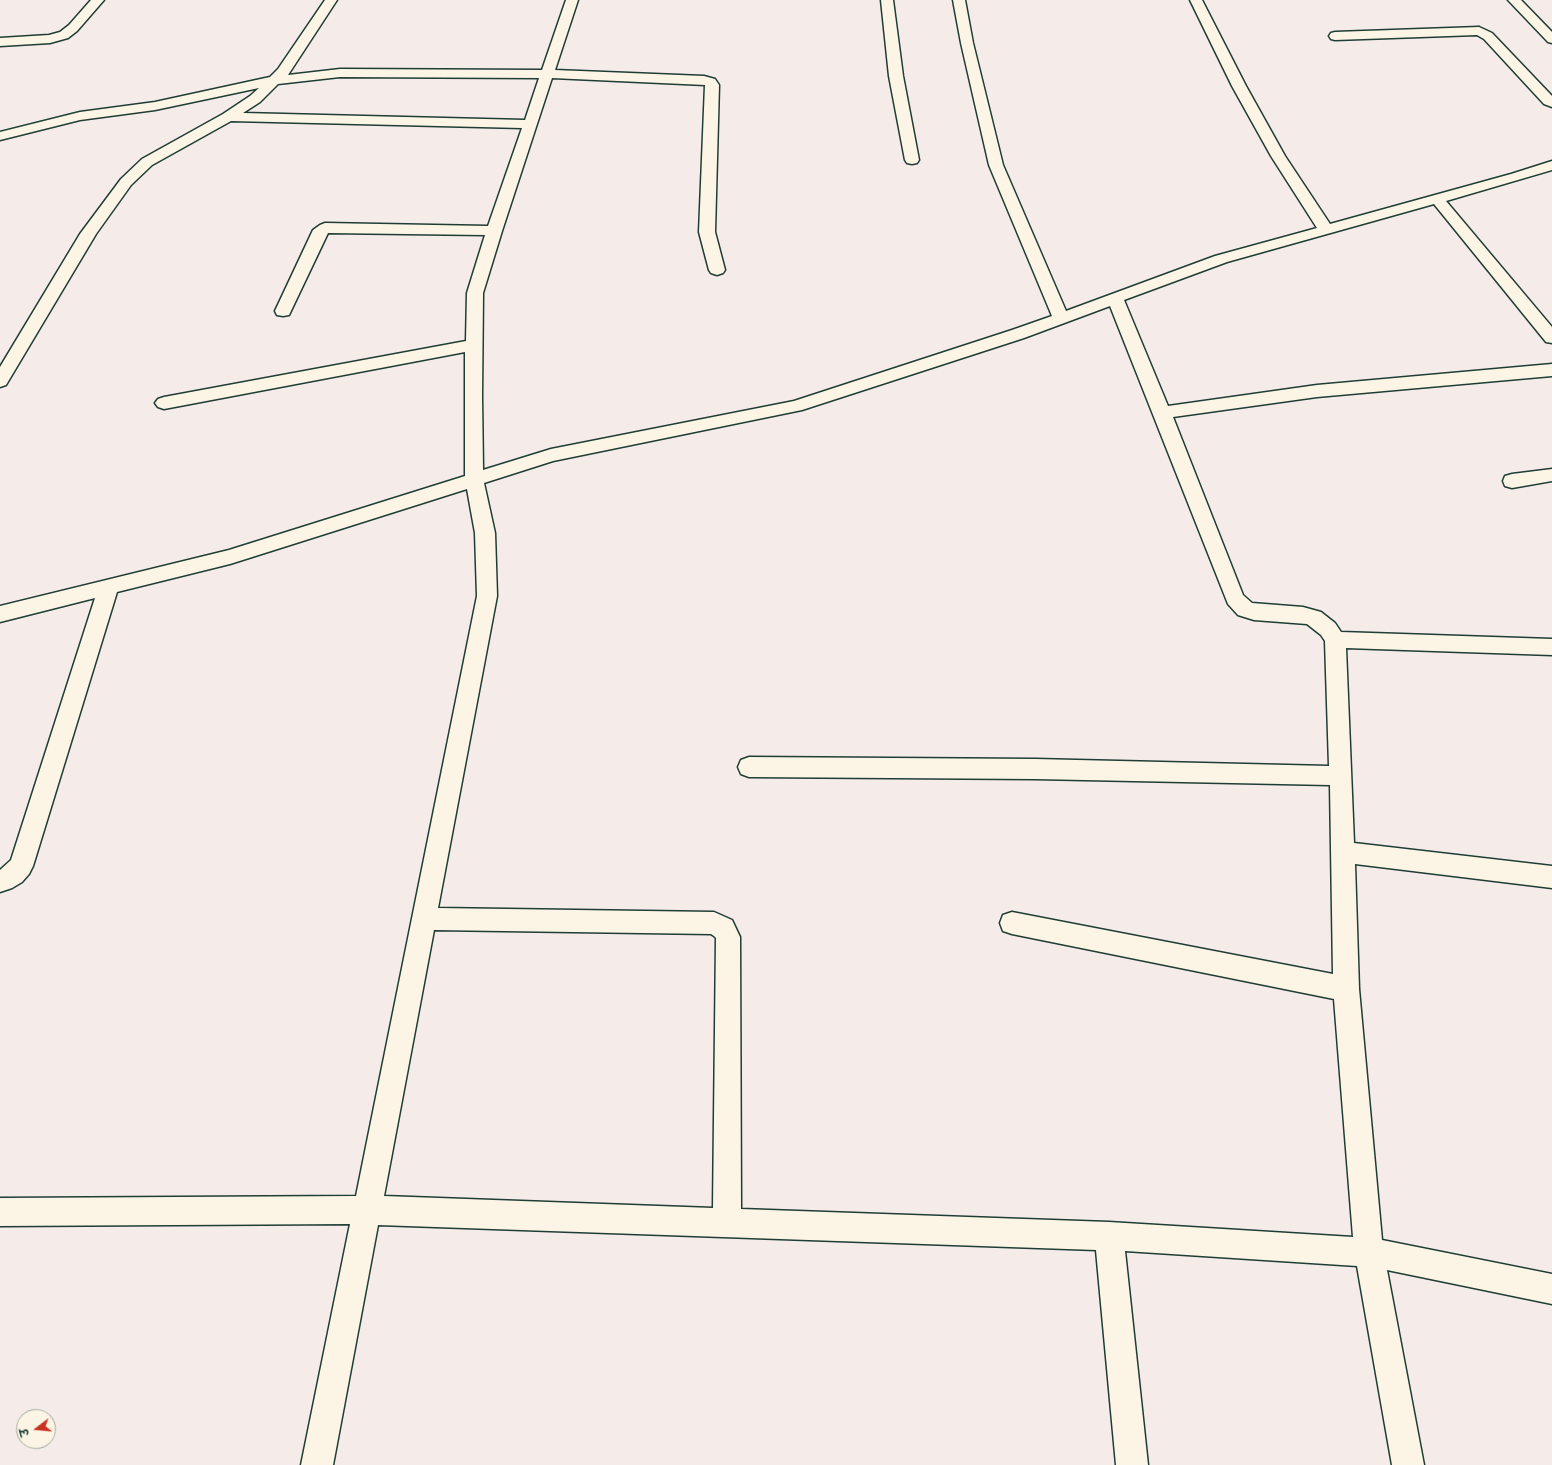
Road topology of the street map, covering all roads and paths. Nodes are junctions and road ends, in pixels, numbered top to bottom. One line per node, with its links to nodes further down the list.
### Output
1 (98, 0): 10 (street)
2 (331, 0): 12 (street)
3 (572, 0): 11 (street)
4 (887, 0): 17 (street)
5 (959, 0): 25 (street)
6 (1196, 0): 20 (street)
7 (1514, 0): 9 (street)
8 (1335, 36): 13 (street)
9 (1552, 39)
10 (0, 42)
11 (547, 74): 12 (street); 15 (street); 22 (street)
12 (276, 80): 14 (street); 16 (street)
13 (1552, 103)
14 (228, 117): 15 (street); 29 (street)
15 (530, 124): 21 (street)
16 (0, 136)
17 (912, 160)
18 (1552, 164): 19 (street)
19 (1437, 199): 20 (street); 26 (street)
20 (1326, 230): 23 (street)
21 (494, 231): 24 (street); 27 (street)
22 (717, 270)
23 (1115, 298): 25 (street); 31 (street)
24 (283, 311)
25 (1061, 318): 33 (street)
26 (1552, 338)
27 (474, 345): 30 (street); 33 (street)
28 (1552, 370): 31 (street)
29 (0, 380)
30 (164, 403)
31 (1162, 413): 37 (street)
32 (1552, 475): 34 (street)
33 (474, 479): 35 (street); 44 (street)
34 (1512, 481)
35 (109, 587): 36 (street); 43 (street)
36 (0, 614)
37 (1335, 640): 38 (street); 40 (street)
38 (1552, 647)
39 (749, 767): 40 (street)
40 (1341, 776): 41 (street)
41 (1343, 852): 42 (street); 46 (street)
42 (1552, 877)
43 (0, 881)
44 (423, 919): 47 (street); 49 (street)
45 (1012, 923): 46 (street)
46 (1346, 989): 51 (street)
47 (366, 1210): 48 (street); 49 (street); 53 (street)
48 (0, 1212)
49 (727, 1222): 50 (street)
50 (1109, 1236): 51 (street); 54 (street)
51 (1369, 1252): 52 (street); 55 (street)
52 (1552, 1289)
53 (317, 1465)
54 (1132, 1465)
55 (1408, 1465)

